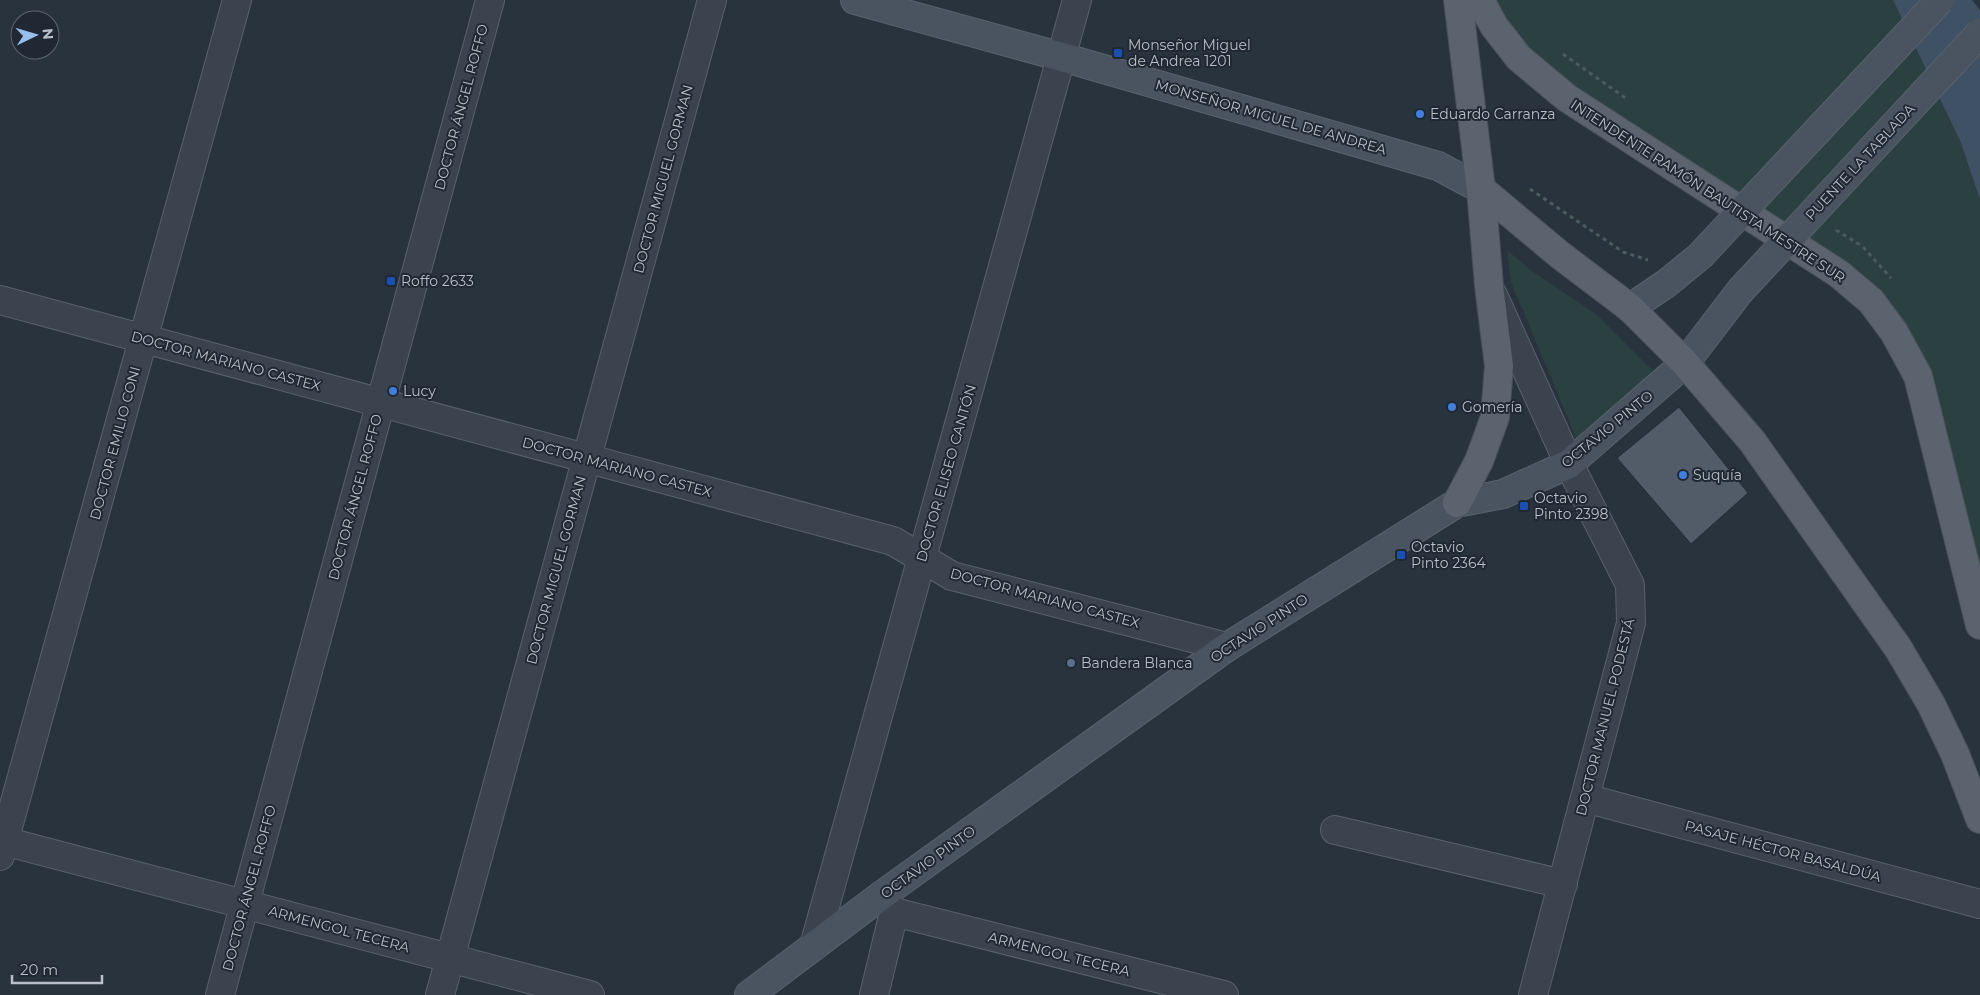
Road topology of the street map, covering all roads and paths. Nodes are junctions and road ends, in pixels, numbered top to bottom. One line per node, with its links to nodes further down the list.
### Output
1 (237, 0): 17 (street, DOCTOR EMILIO CONI)
2 (490, 0): 19 (street, DOCTOR ÁNGEL ROFFO)
3 (712, 0): 20 (street, DOCTOR MIGUEL GORMAN)
4 (854, 0): 10 (main road, MONSEÑOR MIGUEL DE ANDREA)
5 (1076, 0): 10 (street, DOCTOR ELISEO CANTÓN)
6 (1458, 0): 12 (main road)
7 (1480, 0): 24 (main road, INTENDENTE RAMÓN BAUTISTA MESTRE SUR)
8 (1940, 0): 16 (main road, bridge)
9 (1980, 32): 18 (main road, PUENTE LA TABLADA, bridge)
10 (1062, 57): 12 (main road, MONSEÑOR MIGUEL DE ANDREA); 23 (street, DOCTOR ELISEO CANTÓN)
11 (1527, 187): 13 (path)
12 (1481, 189): 14 (main road); 16 (main road)
13 (1654, 260)
14 (1489, 286): 21 (street, DOCTOR MANUEL PODESTÁ); 22 (main road)
15 (0, 300): 17 (street, DOCTOR MARIANO CASTEX)
16 (1630, 308): 18 (main road)
17 (144, 339): 19 (street, DOCTOR MARIANO CASTEX); 29 (street, DOCTOR EMILIO CONI)
18 (1685, 363): 21 (main road, OCTAVIO PINTO); 27 (main road)
19 (381, 403): 20 (street, DOCTOR MARIANO CASTEX); 31 (street, DOCTOR ÁNGEL ROFFO)
20 (587, 458): 23 (street, DOCTOR MARIANO CASTEX); 35 (street, DOCTOR MIGUEL GORMAN)
21 (1569, 464): 22 (main road, OCTAVIO PINTO); 26 (street, DOCTOR MANUEL PODESTÁ)
22 (1457, 503): 25 (main road, OCTAVIO PINTO)
23 (922, 558): 25 (street, DOCTOR MARIANO CASTEX); 34 (street, DOCTOR ELISEO CANTÓN)
24 (1980, 625)
25 (1227, 647): 32 (main road, OCTAVIO PINTO)
26 (1586, 798): 30 (street, DOCTOR MANUEL PODESTÁ); 33 (street, PASAJE HÉCTOR BASALDÚA)
27 (1980, 819)
28 (1335, 830): 30 (street)
29 (1, 846): 31 (street, ARMENGOL TECERA)
30 (1563, 884): 42 (street, DOCTOR MANUEL PODESTÁ)
31 (244, 904): 35 (street, ARMENGOL TECERA); 36 (street, DOCTOR ÁNGEL ROFFO)
32 (888, 904): 34 (main road, OCTAVIO PINTO); 40 (street); 41 (street, ARMENGOL TECERA)
33 (1980, 904)
34 (814, 946): 39 (main road, OCTAVIO PINTO)
35 (450, 958): 37 (street, DOCTOR MIGUEL GORMAN); 38 (street, ARMENGOL TECERA)
36 (220, 995)
37 (440, 995)
38 (590, 995)
39 (749, 995)
40 (874, 995)
41 (1224, 995)
42 (1534, 995)

